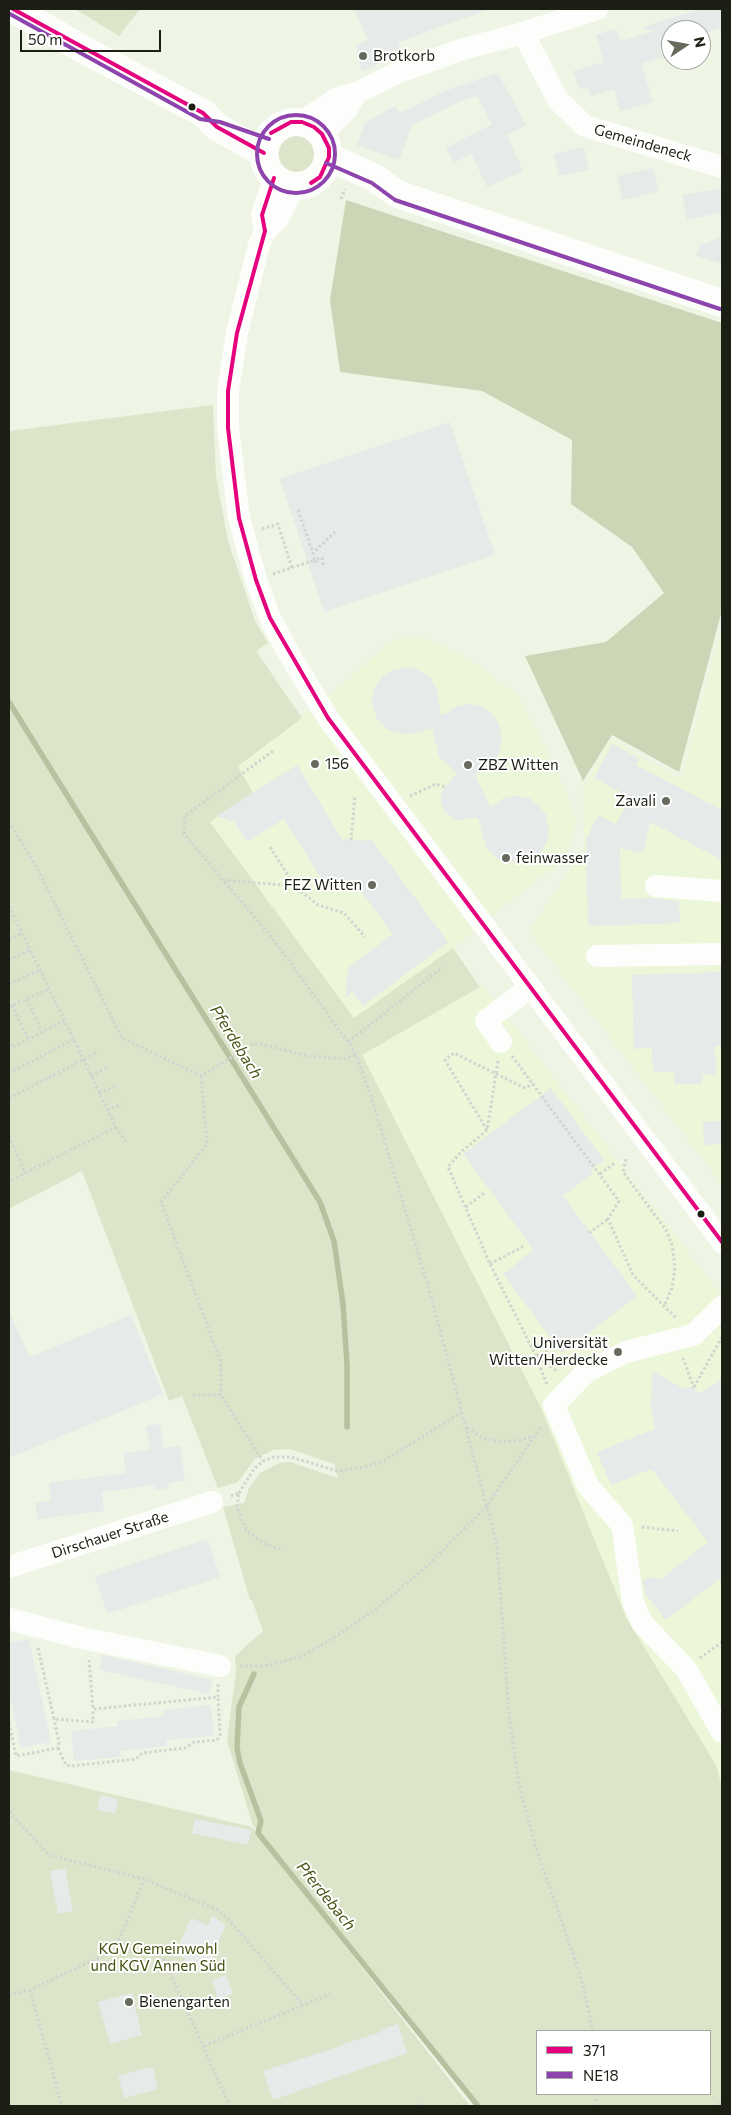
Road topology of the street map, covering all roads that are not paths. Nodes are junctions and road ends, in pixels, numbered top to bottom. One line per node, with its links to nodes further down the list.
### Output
1 (13, 9): 4 (main road)
2 (597, 9): 3 (street)
3 (523, 34): 5 (street); 6 (street, Gemeindeneck)
4 (267, 143): 5 (main road); 7 (main road)
5 (318, 147): 7 (main road); 8 (main road)
6 (722, 167)
7 (284, 182): 13 (street)
8 (722, 304)
9 (656, 886): 10 (street)
10 (722, 891)
11 (722, 954): 12 (street)
12 (597, 956)
13 (530, 987): 14 (street); 15 (street)
14 (501, 1042)
15 (722, 1242)
16 (722, 1307): 21 (street)
17 (212, 1502): 18 (street, Dirschauer Straße)
18 (9, 1567)
19 (9, 1619): 20 (street)
20 (220, 1666)
21 (722, 1732)

